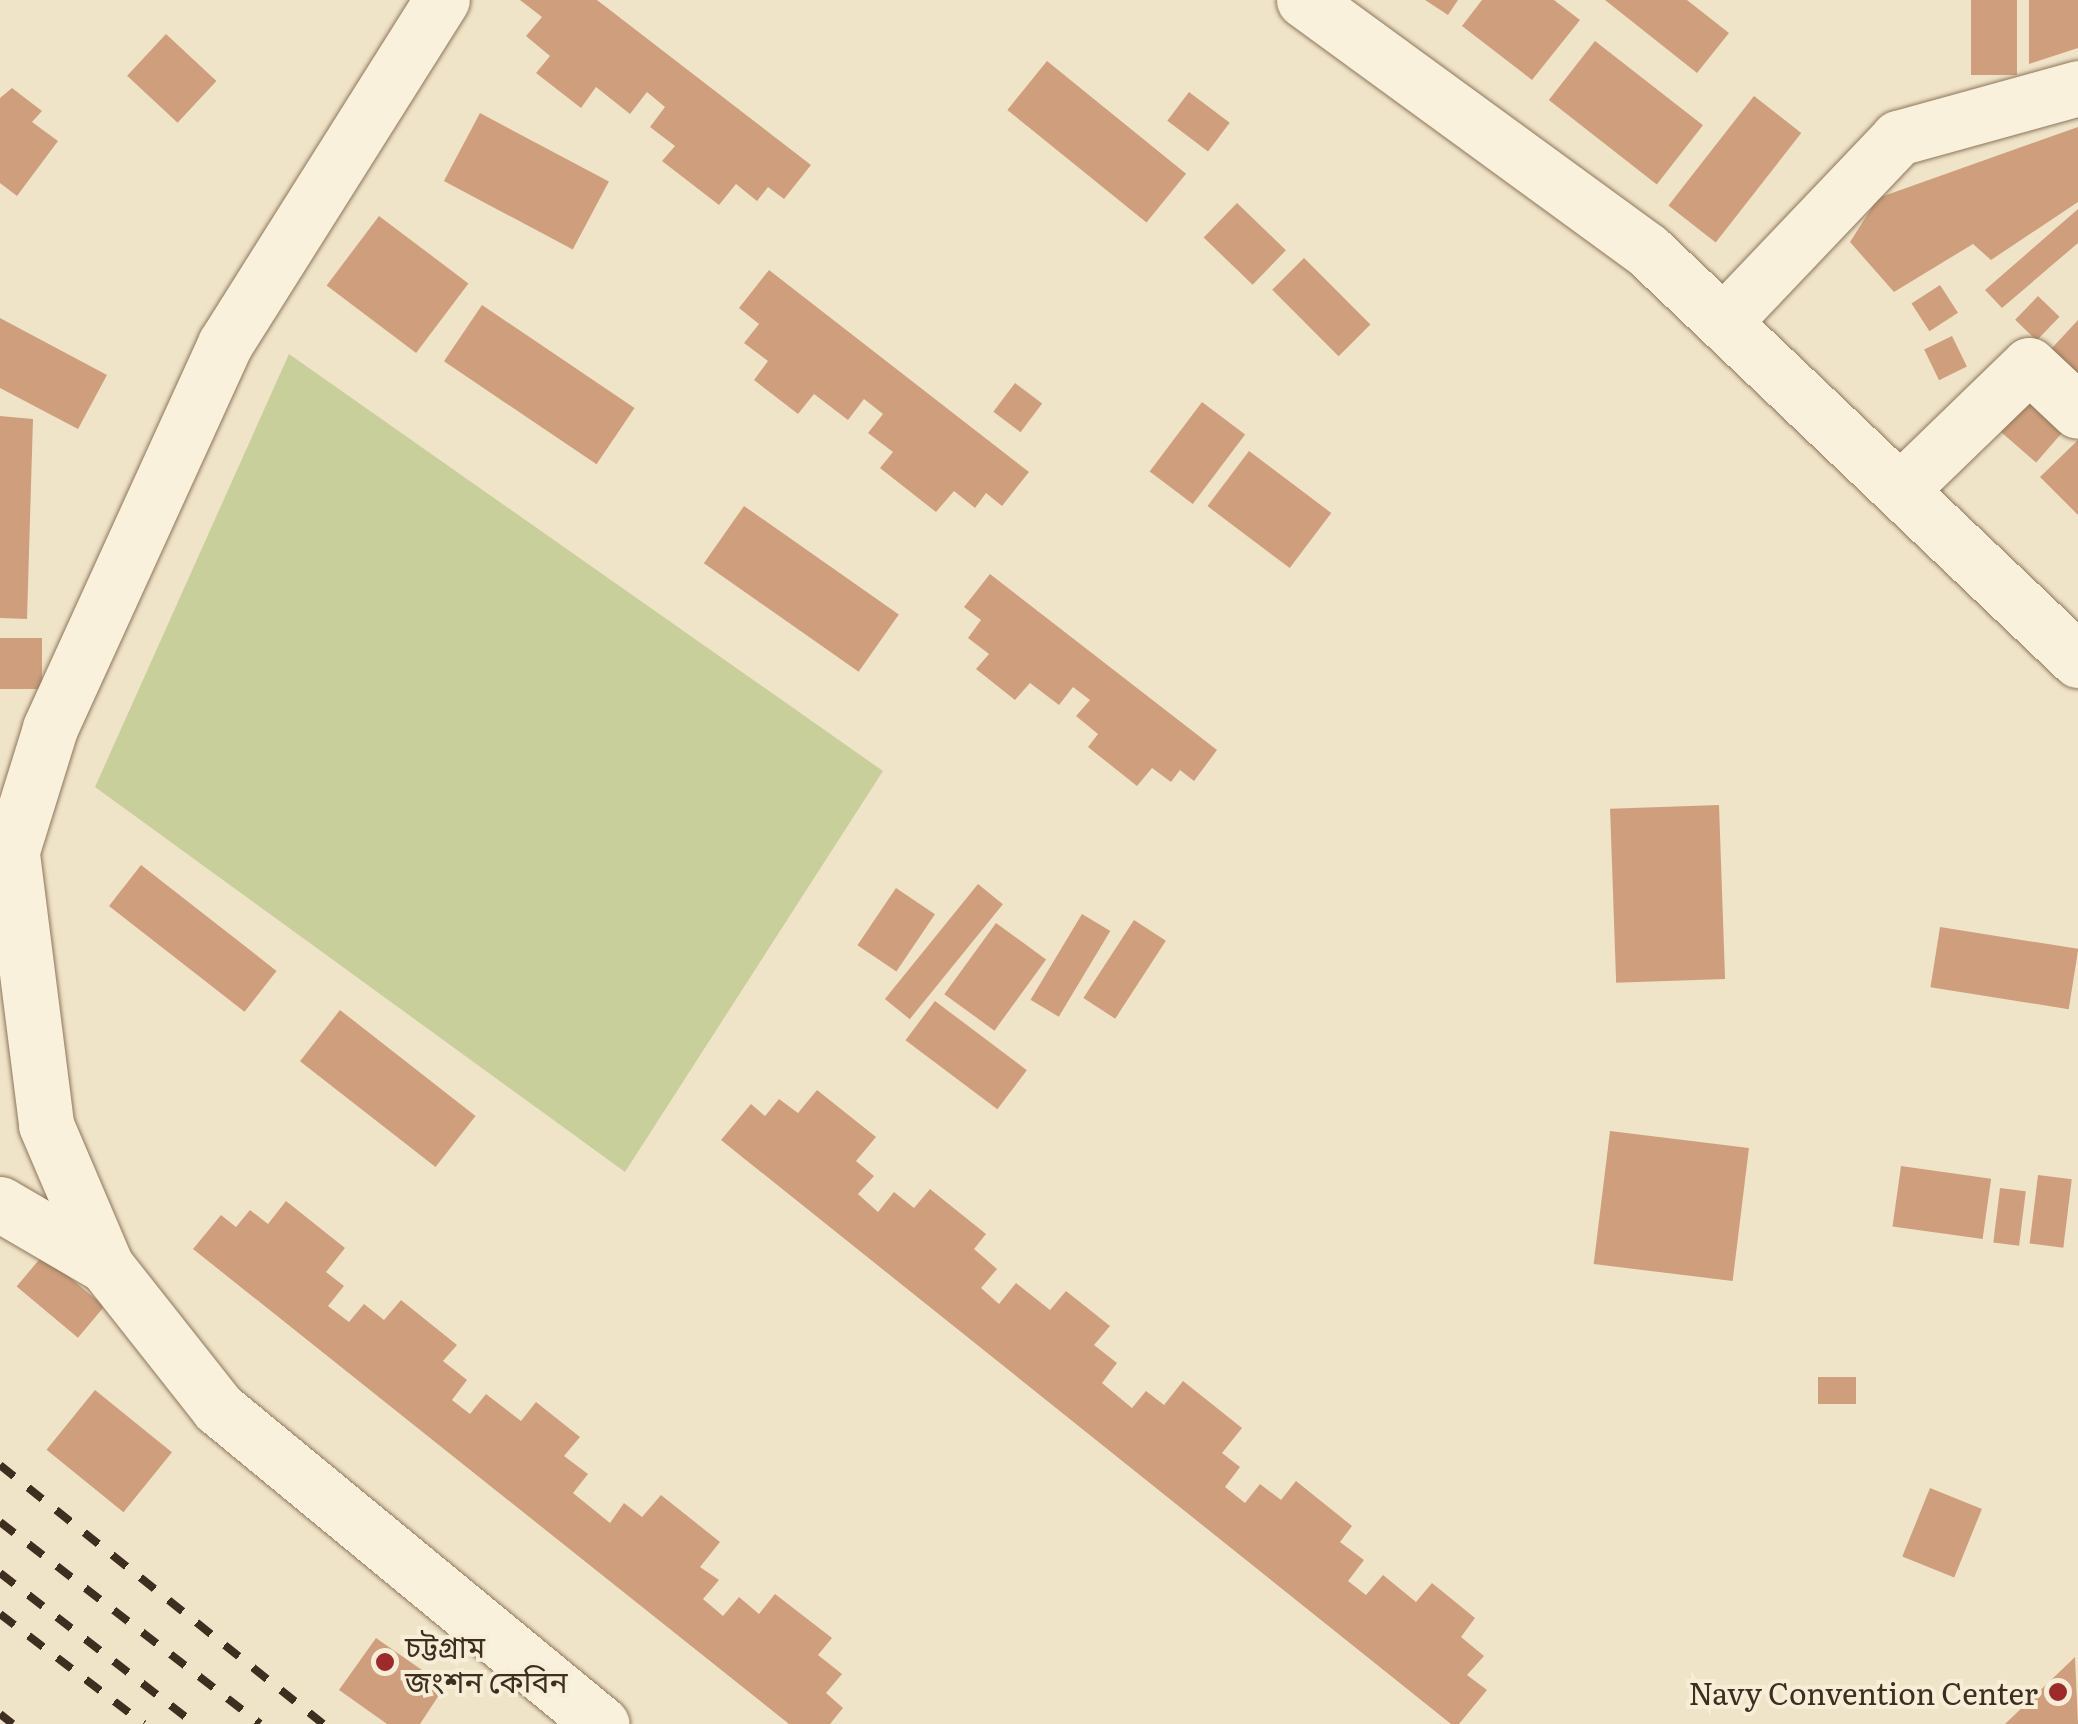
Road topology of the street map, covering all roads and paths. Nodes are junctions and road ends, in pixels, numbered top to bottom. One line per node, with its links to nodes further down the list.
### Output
1 (442, 0): 8 (street)
2 (1313, 3): 4 (street)
3 (2078, 88): 4 (street)
4 (1724, 322): 6 (street)
5 (2078, 411): 6 (street)
6 (1902, 489): 7 (street)
7 (2078, 660)
8 (6, 871): 10 (street)
9 (0, 1204): 10 (street)
10 (106, 1266): 11 (street)
11 (600, 1724)

